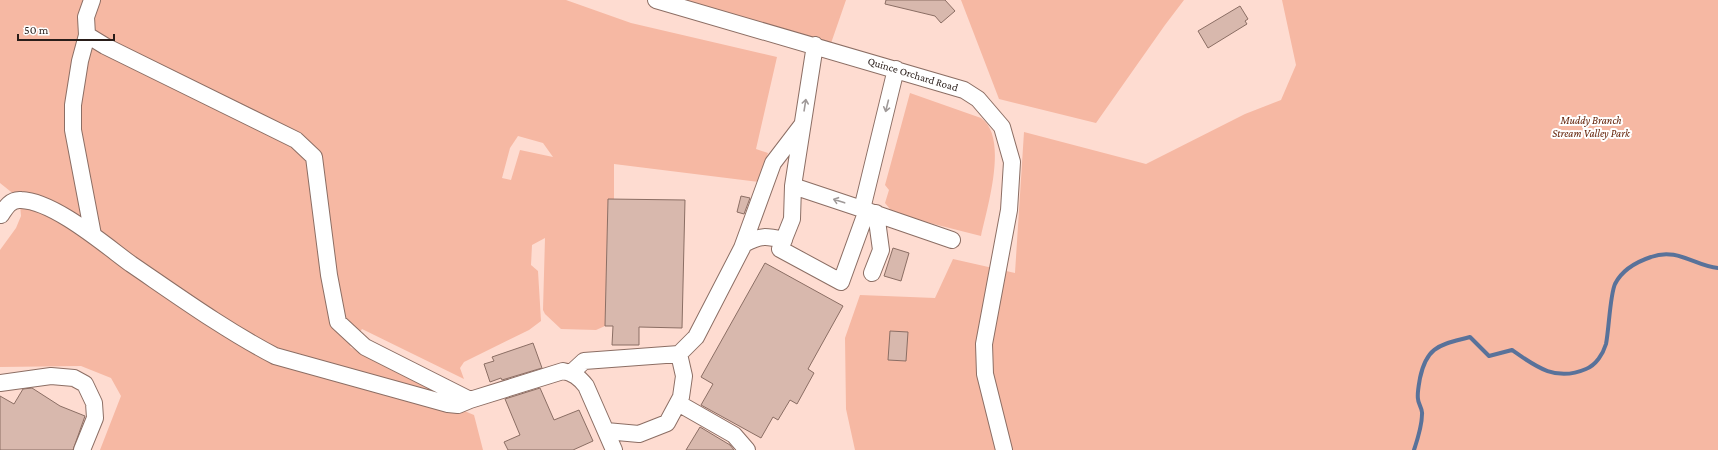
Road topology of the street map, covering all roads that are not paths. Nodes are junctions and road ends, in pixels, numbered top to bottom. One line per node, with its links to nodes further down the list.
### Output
1 (92, 0): 3 (street)
2 (656, 0): 4 (street, Quince Orchard Road)
3 (86, 35): 10 (street); 18 (street)
4 (814, 45): 5 (street, Quince Orchard Road); 6 (street, one-way to 4)
5 (896, 69): 8 (street, one-way to 8); 24 (street, Quince Orchard Road)
6 (802, 126): 7 (street); 13 (street)
7 (793, 186): 8 (street, one-way to 7); 11 (street)
8 (868, 211): 11 (street); 12 (street); 14 (street)
9 (0, 219): 10 (street)
10 (93, 234): 18 (street)
11 (784, 240): 13 (street)
12 (952, 240)
13 (744, 244): 15 (street)
14 (872, 273)
15 (679, 354): 16 (street); 19 (street)
16 (572, 373): 18 (street); 20 (street)
17 (0, 383): 21 (street)
18 (470, 400)
19 (678, 403): 20 (street); 23 (street)
20 (606, 431): 22 (street)
21 (82, 450)
22 (614, 450)
23 (747, 450)
24 (1004, 450)

